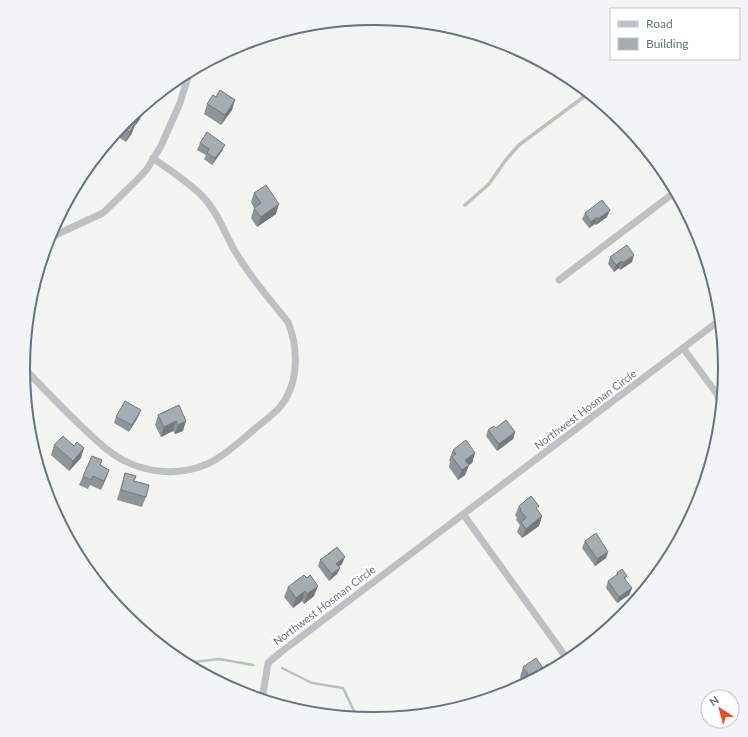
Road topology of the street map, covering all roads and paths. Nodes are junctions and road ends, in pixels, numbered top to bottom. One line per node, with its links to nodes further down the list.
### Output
1 (187, 80): 3 (street)
2 (584, 97): 5 (lane)
3 (153, 158): 6 (street); 10 (street)
4 (670, 196): 7 (street)
5 (465, 204)
6 (59, 234)
7 (559, 280)
8 (715, 324): 9 (street, Northwest Hosman Circle)
9 (683, 348): 11 (street); 12 (street, Northwest Hosman Circle)
10 (30, 375)
11 (717, 396)
12 (463, 514): 13 (street); 14 (street, Northwest Hosman Circle)
13 (564, 655)
14 (263, 694)

